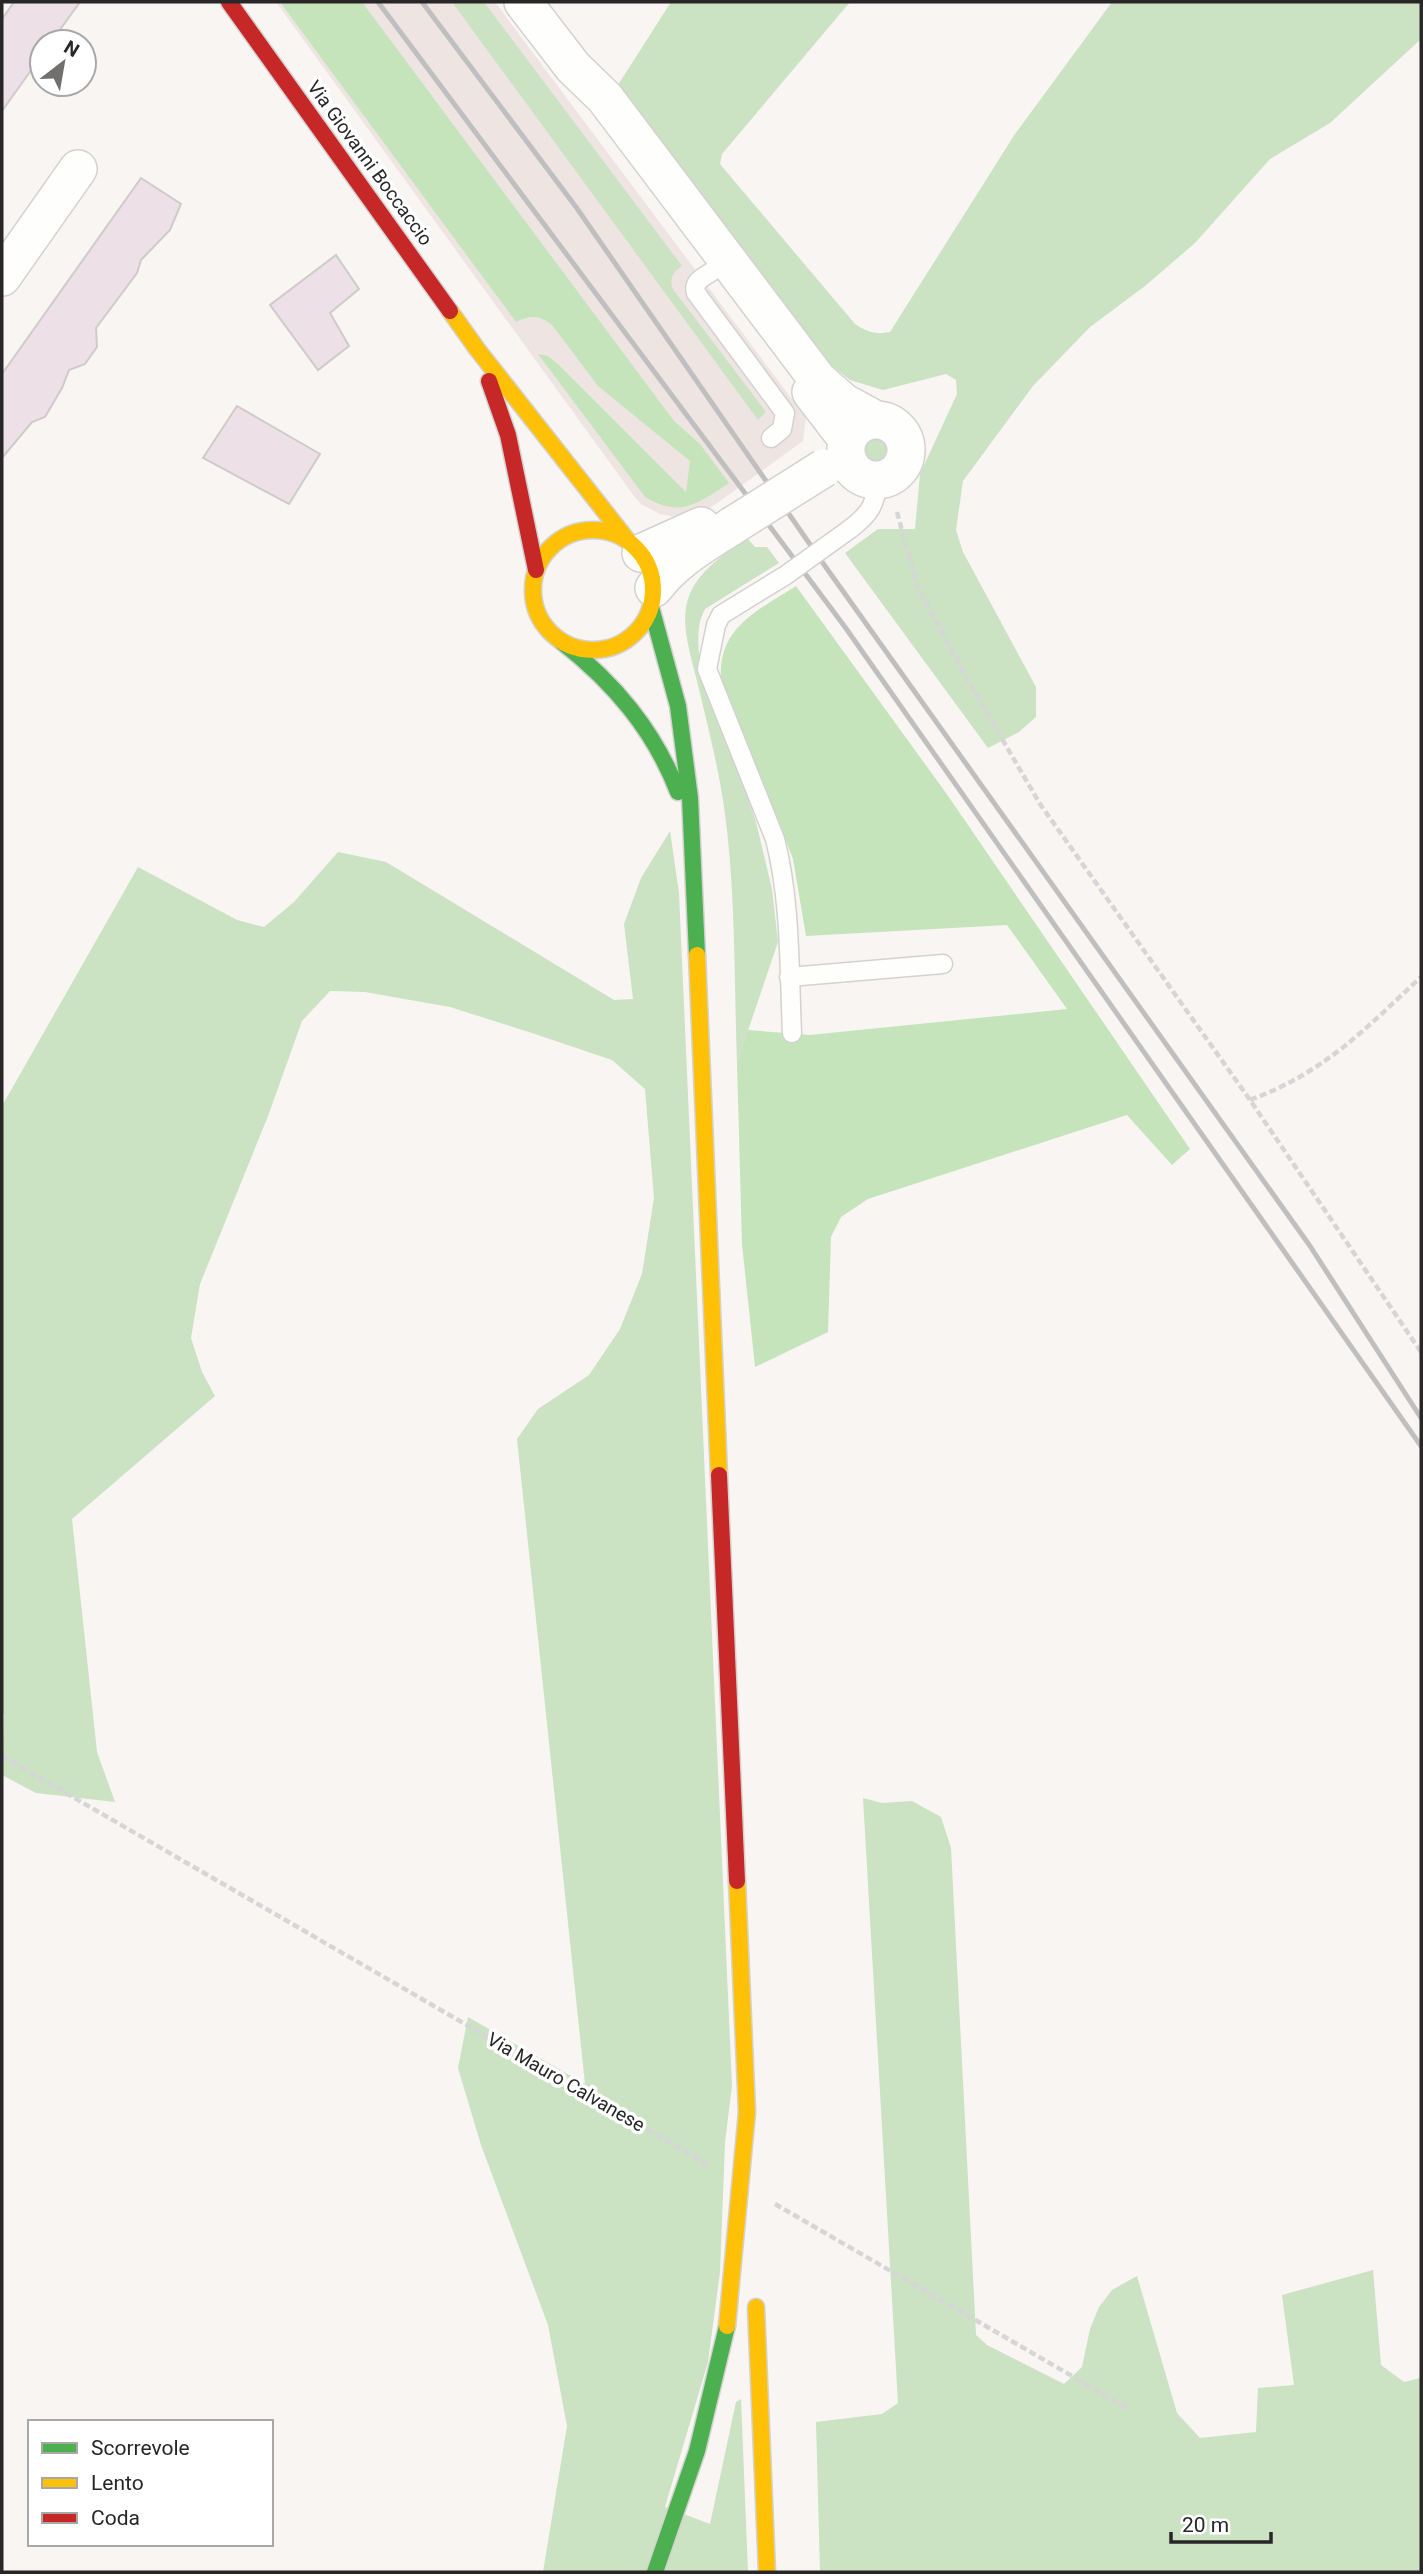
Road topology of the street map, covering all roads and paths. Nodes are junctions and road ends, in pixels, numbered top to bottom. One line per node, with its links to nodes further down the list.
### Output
1 (229, 2): 7 (street, Via Giovanni Boccaccio)
2 (523, 2): 3 (street)
3 (573, 67): 5 (street); 9 (street)
4 (78, 169): 6 (street)
5 (716, 270): 8 (lane); 9 (street)
6 (2, 277)
7 (477, 349): 12 (street, Via Giovanni Boccaccio); 13 (street, Via Giovanni Boccaccio)
8 (771, 438)
9 (842, 448): 10 (street); 10 (street); 11 (street, bridge)
10 (883, 479): 18 (lane, bridge); 21 (path)
11 (728, 520): 12 (street); 14 (street)
12 (635, 547): 13 (street); 14 (street)
13 (536, 570): 15 (street)
14 (653, 597): 15 (street); 16 (street)
15 (558, 639): 16 (street)
16 (693, 851): 24 (street)
17 (943, 964): 18 (lane)
18 (789, 977): 20 (lane)
19 (1421, 977): 21 (path)
20 (792, 1033)
21 (1250, 1100): 22 (path)
22 (1421, 1352)
23 (2, 1756): 25 (path, Via Mauro Calvanese)
24 (747, 2112): 27 (street, bridge); 30 (street, bridge)
25 (709, 2166)
26 (769, 2200): 29 (path)
27 (752, 2226)
28 (755, 2300): 31 (street)
29 (1129, 2409)
30 (654, 2572)
31 (767, 2572)

